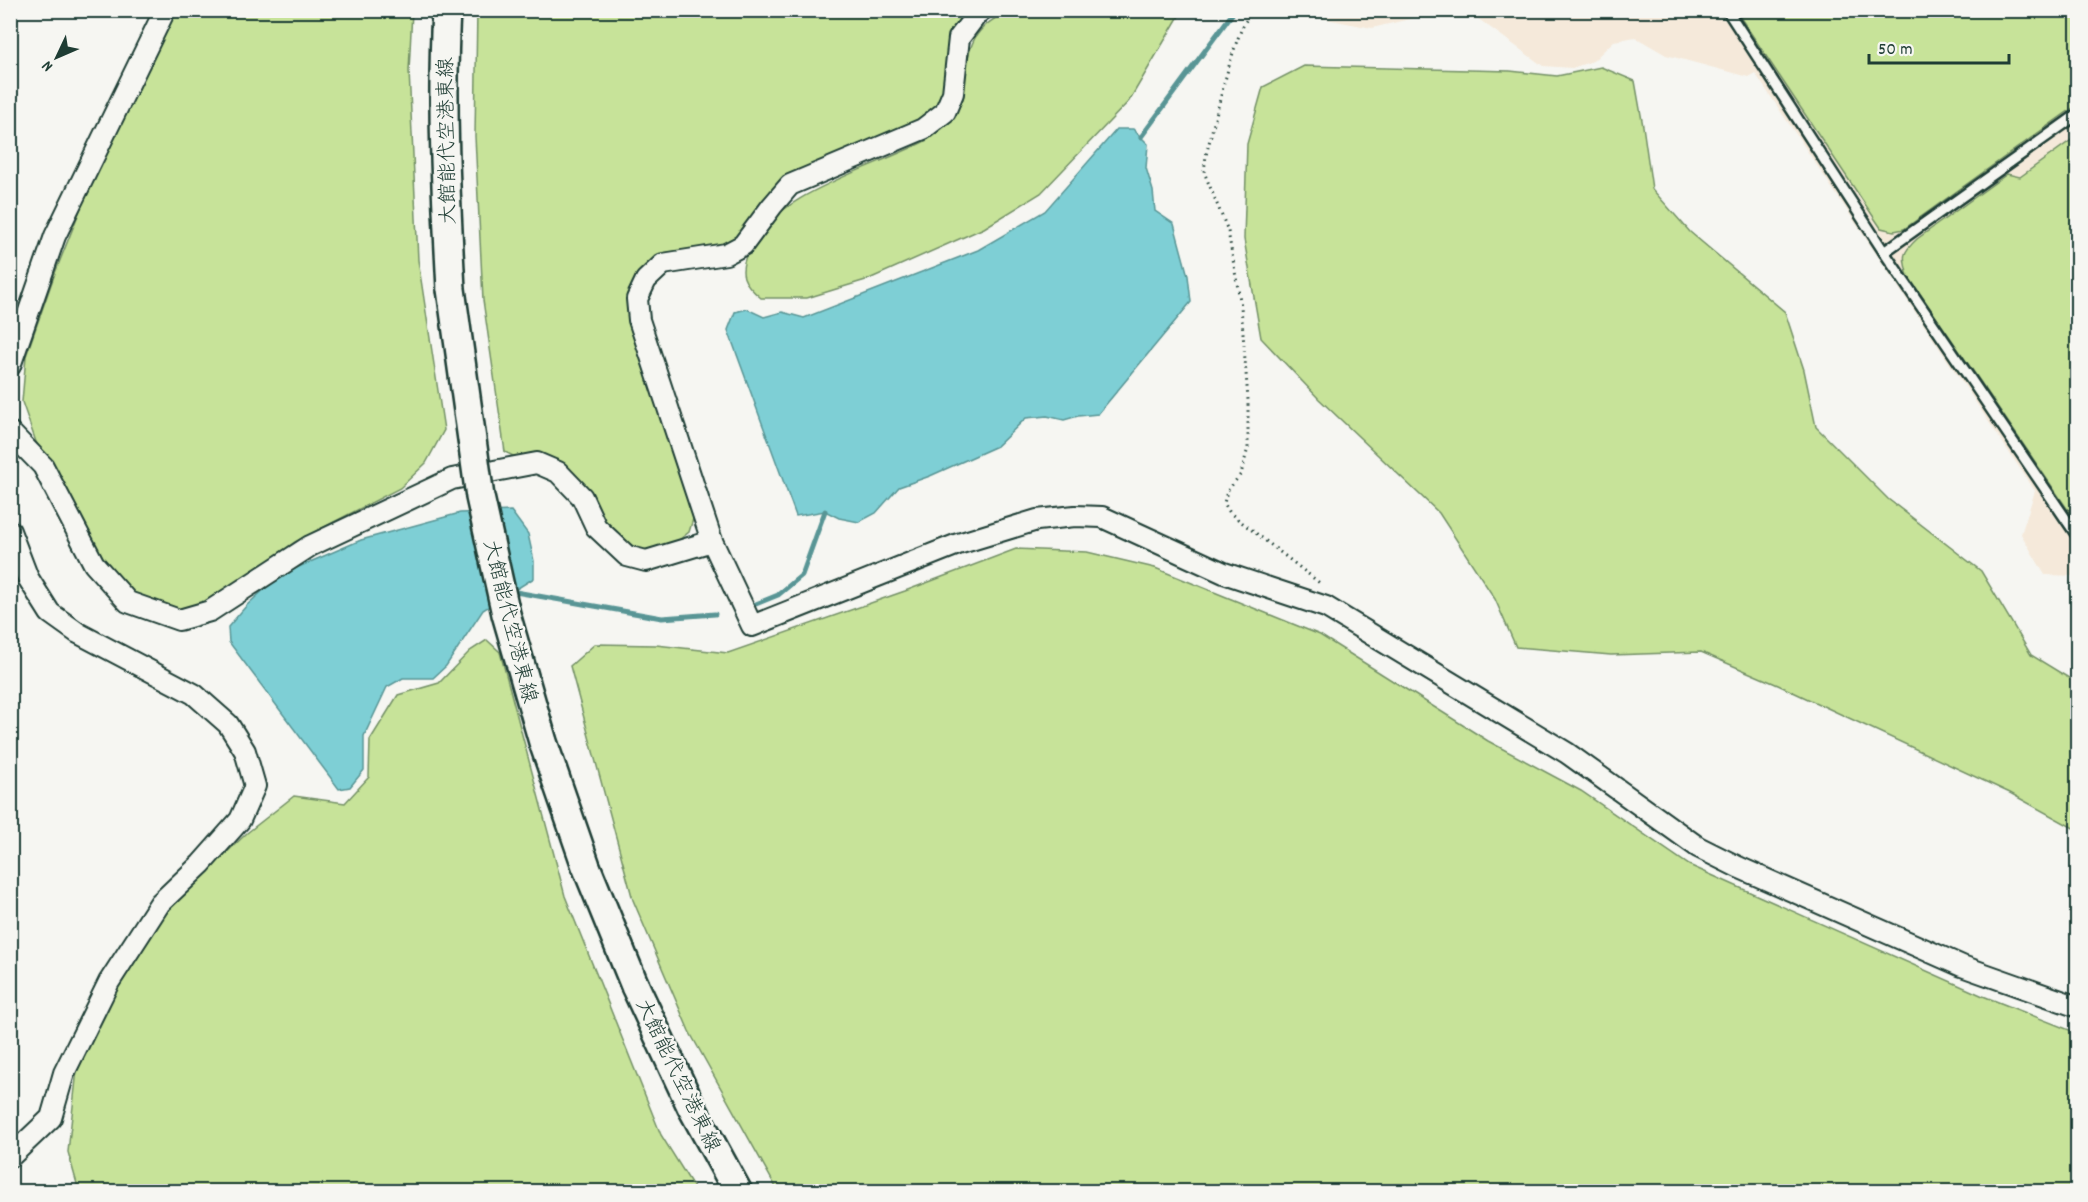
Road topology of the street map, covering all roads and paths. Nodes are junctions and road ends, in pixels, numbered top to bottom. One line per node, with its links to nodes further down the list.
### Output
1 (165, 10): 8 (street)
2 (446, 10): 16 (main road, 大館能代空港東線, bridge)
3 (982, 10): 12 (street)
4 (1727, 10): 7 (lane)
5 (1250, 16): 13 (path)
6 (2078, 114): 7 (lane)
7 (1884, 252): 11 (lane)
8 (10, 366)
9 (10, 432): 12 (street)
10 (10, 531): 15 (street)
11 (2078, 537)
12 (712, 541): 13 (street)
13 (1326, 607): 14 (street)
14 (2078, 1007)
15 (10, 1157)
16 (738, 1191)

